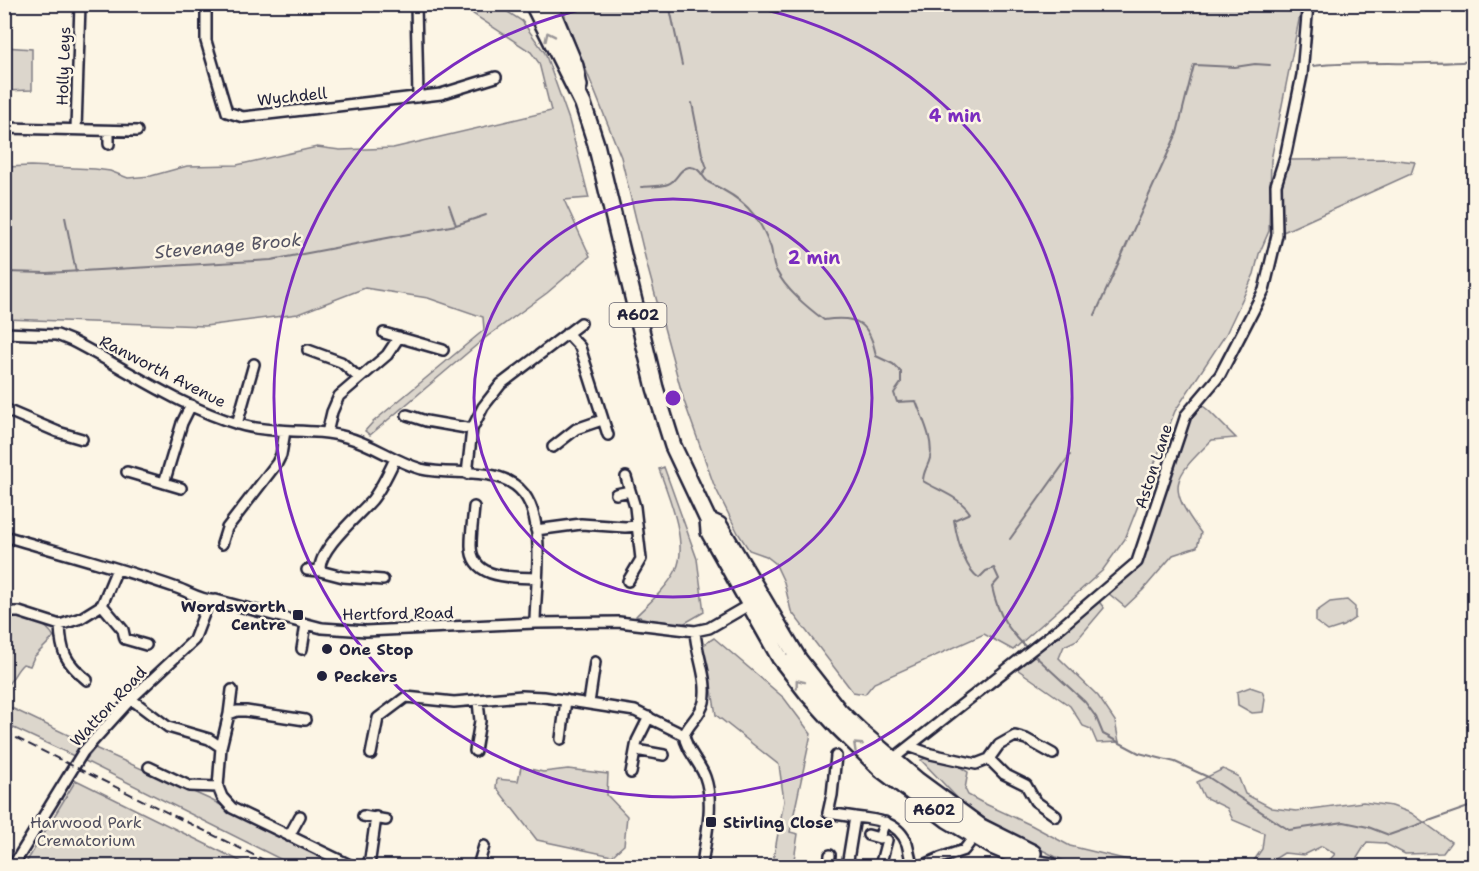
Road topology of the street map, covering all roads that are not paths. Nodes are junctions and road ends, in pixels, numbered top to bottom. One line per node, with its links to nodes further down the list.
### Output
1 (80, 4): 13 (street, Holly Leys)
2 (206, 4): 10 (street, Wychdell)
3 (416, 4): 10 (street)
4 (533, 4): 11 (highway, A602, one-way to 4)
5 (549, 4): 11 (highway, A602)
6 (1308, 4): 86 (street, Aston Lane)
7 (496, 77): 8 (street, Wychdell)
8 (470, 86): 9 (street); 10 (street, Wychdell)
9 (474, 96)
10 (418, 97)
11 (583, 104): 52 (highway, A602)
12 (4, 128): 13 (street, Holly Leys)
13 (76, 129): 14 (street, Holly Leys)
14 (109, 131): 15 (street, Holly Leys); 16 (street)
15 (137, 131)
16 (109, 144)
17 (581, 323): 20 (street)
18 (4, 333): 26 (street, Ranworth Avenue)
19 (384, 333): 21 (street)
20 (567, 333): 30 (street); 33 (street)
21 (399, 337): 23 (street); 25 (street)
22 (308, 350): 25 (street)
23 (443, 350)
24 (254, 364): 32 (street)
25 (359, 378): 35 (street)
26 (191, 405): 32 (street, Ranworth Avenue); 43 (street)
27 (4, 409): 37 (street)
28 (429, 411): 31 (street)
29 (407, 415): 31 (street)
30 (602, 420): 36 (street); 38 (street)
31 (426, 421): 33 (street)
32 (237, 424): 34 (street, Ranworth Avenue)
33 (472, 429): 41 (street)
34 (285, 431): 35 (street, Ranworth Avenue); 51 (street)
35 (327, 433): 39 (street, Ranworth Avenue)
36 (608, 435)
37 (82, 439)
38 (553, 447)
39 (395, 459): 41 (street, Ranworth Avenue); 56 (street)
40 (127, 472): 43 (street)
41 (467, 474): 49 (street, Ranworth Avenue)
42 (626, 477): 45 (street)
43 (165, 483): 44 (street)
44 (182, 488)
45 (630, 491): 46 (street); 48 (street)
46 (616, 494)
47 (474, 507): 57 (street)
48 (637, 526): 49 (street); 60 (street)
49 (536, 530): 57 (street, Ranworth Avenue)
50 (4, 536): 54 (street, Hertford Road)
51 (222, 544)
52 (725, 549): 61 (highway, A602); 61 (highway, A602)
53 (369, 568): 58 (street)
54 (117, 569): 62 (street, Hertford Road); 63 (street)
55 (307, 570): 56 (street)
56 (320, 571): 58 (street)
57 (537, 578): 65 (street, Ranworth Avenue)
58 (369, 579): 59 (street)
59 (383, 580)
60 (628, 581)
61 (755, 601): 68 (street, Hertford Road); 94 (highway, A602)
62 (209, 602): 66 (street, Hertford Road); 74 (street, Watton Road)
63 (102, 605): 67 (street); 69 (street)
64 (4, 612): 67 (street)
65 (535, 623): 66 (street, Hertford Road); 68 (street, Hertford Road)
66 (306, 624): 70 (street)
67 (60, 625): 72 (street)
68 (695, 631): 83 (street)
69 (146, 645)
70 (302, 649)
71 (595, 662): 77 (street)
72 (87, 680)
73 (232, 690): 78 (street)
74 (131, 699): 85 (street); 112 (street, Watton Road)
75 (566, 700): 76 (street); 77 (street); 81 (street)
76 (478, 701): 88 (street); 89 (street)
77 (589, 703): 79 (street)
78 (229, 714): 80 (street); 85 (street)
79 (649, 717): 83 (street); 87 (street)
80 (305, 720)
81 (564, 724): 82 (street); 84 (street)
82 (574, 727)
83 (684, 735): 116 (street)
84 (561, 739)
85 (221, 747): 97 (street)
86 (911, 747): 93 (street); 94 (street, Aston Lane)
87 (636, 750): 91 (street); 96 (street)
88 (475, 751)
89 (372, 754)
90 (1053, 754): 93 (street)
91 (664, 755)
92 (836, 756): 101 (street)
93 (989, 759): 100 (street)
94 (887, 764): 105 (highway, A602)
95 (149, 767): 97 (street)
96 (631, 773)
97 (218, 786): 107 (street)
98 (300, 816): 107 (street)
99 (363, 816): 102 (street)
100 (1056, 816)
101 (855, 817): 104 (street); 118 (street)
102 (376, 818): 103 (street); 114 (street)
103 (386, 820)
104 (885, 822): 108 (street); 120 (street)
105 (978, 832): 111 (highway, A602); 121 (street)
106 (868, 835): 108 (street)
107 (289, 836): 113 (street)
108 (887, 840): 119 (street)
109 (484, 846): 115 (street)
110 (830, 855): 117 (street)
111 (1049, 866)
112 (13, 867)
113 (352, 867)
114 (366, 867)
115 (478, 867)
116 (702, 867)
117 (829, 867)
118 (847, 867)
119 (880, 867)
120 (913, 867)
121 (922, 867)

